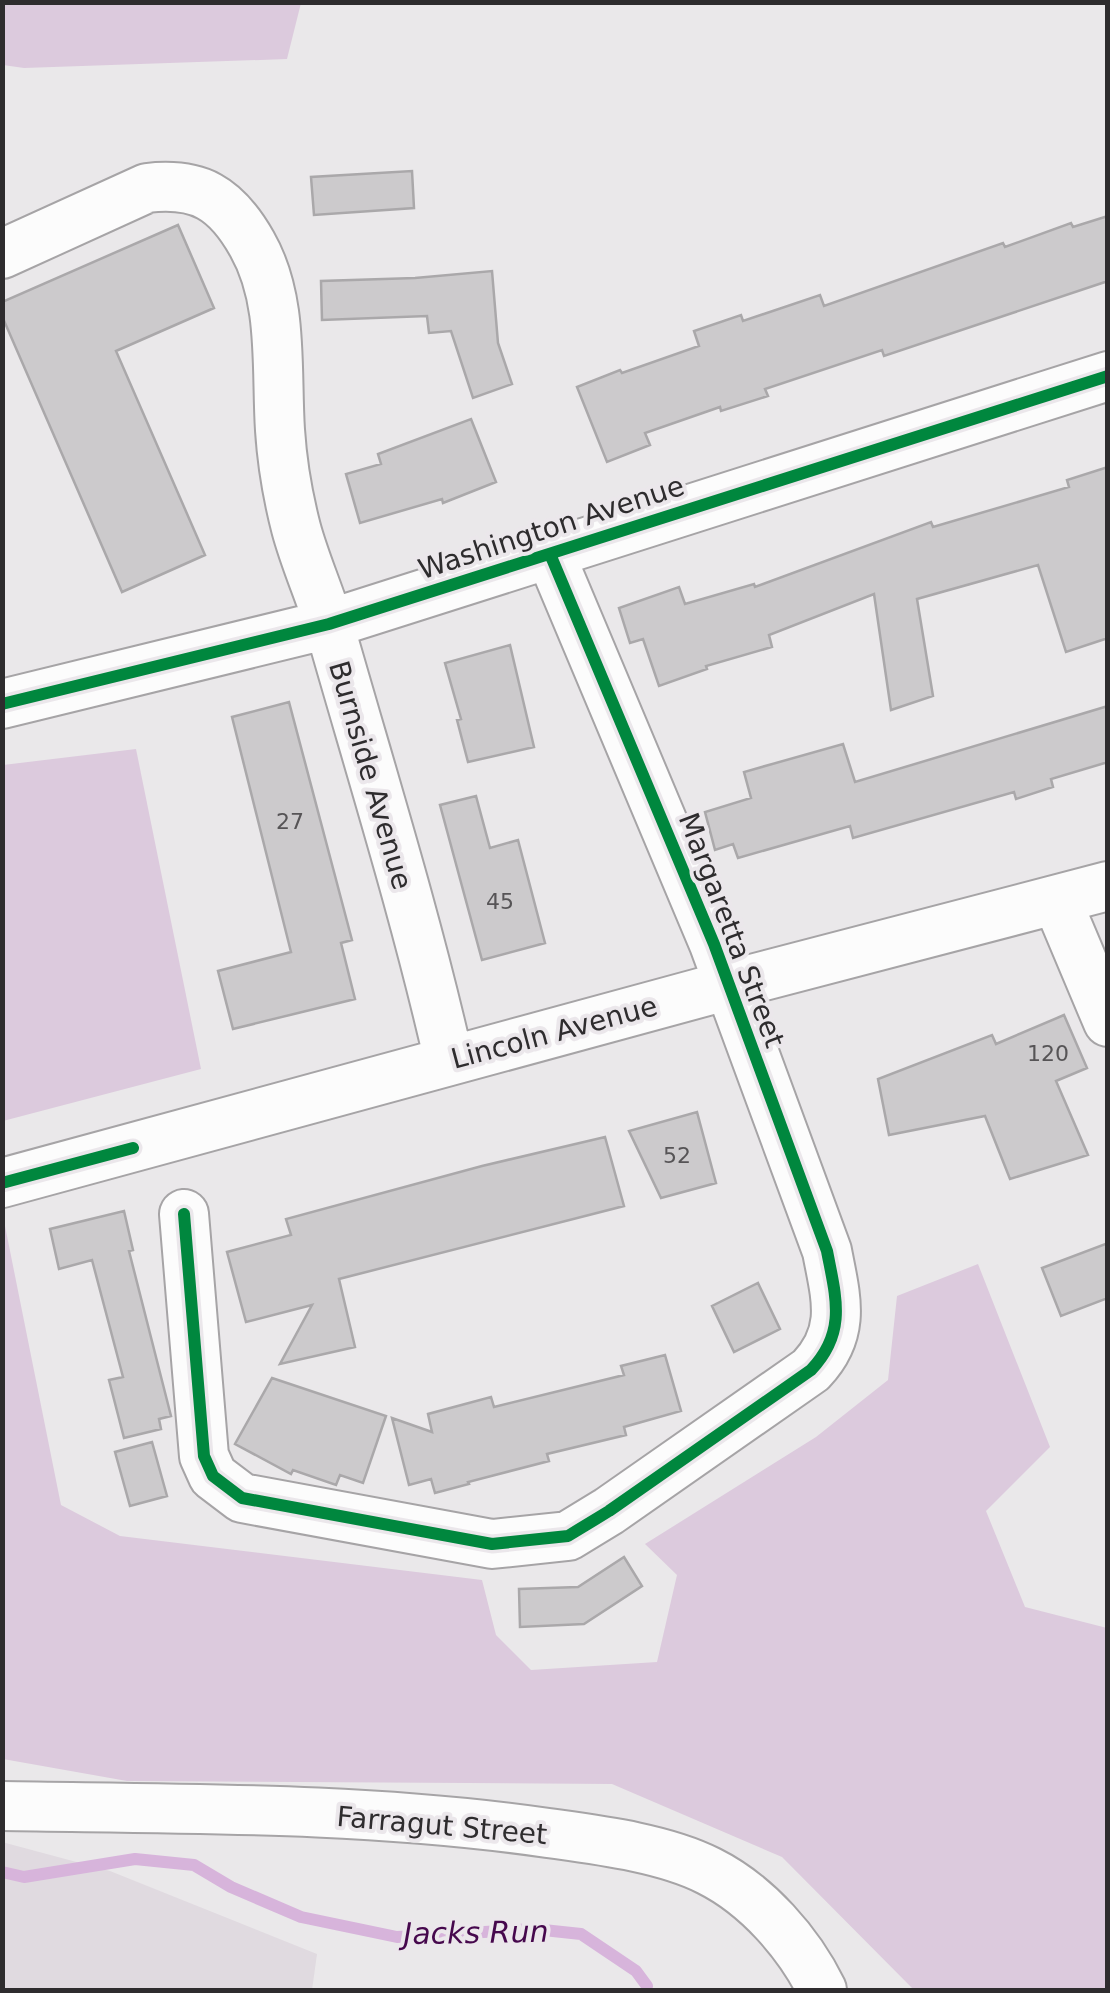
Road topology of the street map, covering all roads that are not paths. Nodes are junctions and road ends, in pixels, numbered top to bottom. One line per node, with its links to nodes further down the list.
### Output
1 (2, 254): 4 (street, Burnside Avenue)
2 (1108, 376): 3 (street, Washington Avenue)
3 (550, 554): 4 (street, Washington Avenue); 8 (street, Margaretta Street)
4 (328, 624): 5 (street, Washington Avenue); 10 (street, Burnside Avenue)
5 (2, 704)
6 (1108, 886): 7 (street, Lincoln Avenue)
7 (1057, 901): 8 (street, Lincoln Avenue); 9 (street)
8 (729, 985): 10 (street, Lincoln Avenue); 12 (street, Margaretta Street)
9 (1108, 1022)
10 (449, 1061): 11 (street, Lincoln Avenue)
11 (2, 1183)
12 (184, 1214)
13 (2, 1806): 14 (street, Farragut Street)
14 (822, 1990)

